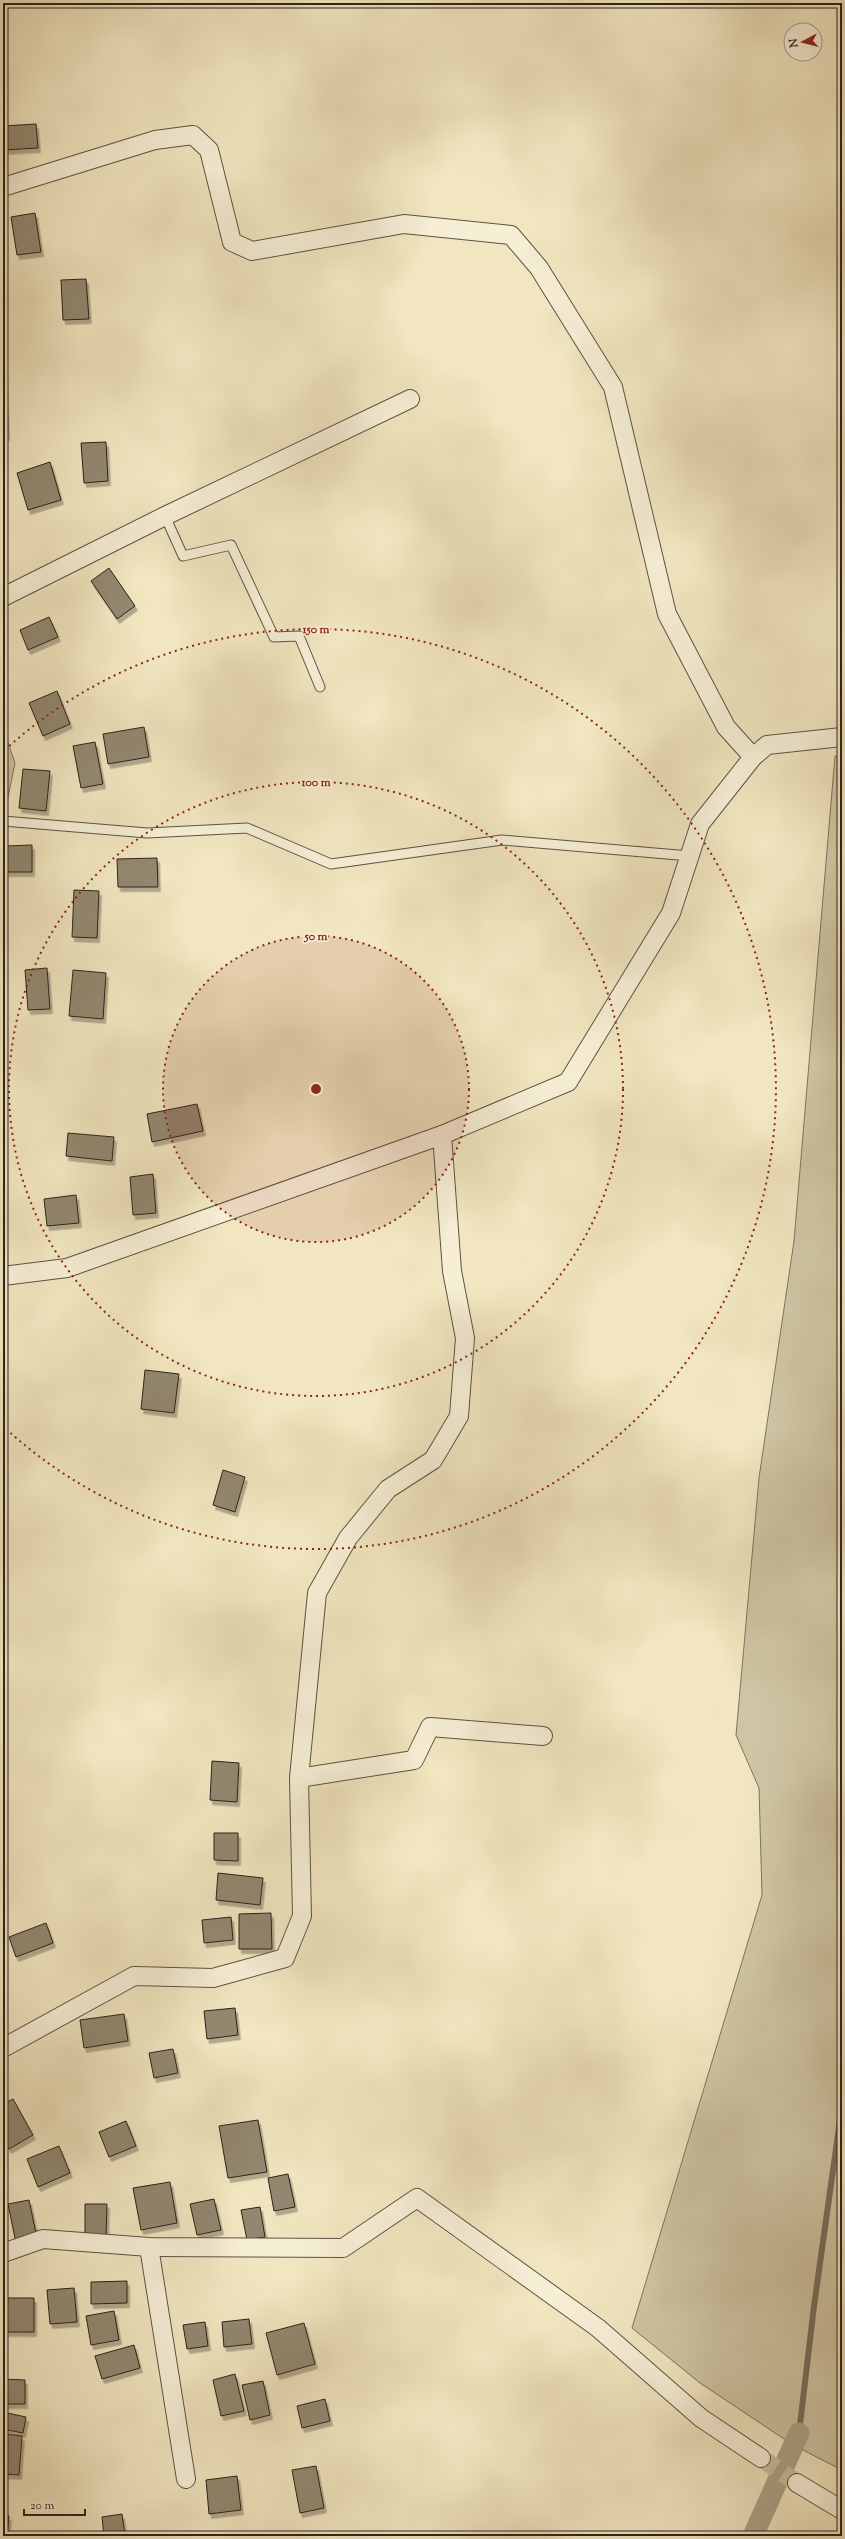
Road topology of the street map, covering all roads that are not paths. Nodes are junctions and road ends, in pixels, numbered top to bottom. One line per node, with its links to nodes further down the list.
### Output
1 (3, 187): 7 (street)
2 (410, 399): 3 (street)
3 (164, 516): 4 (street); 5 (lane)
4 (3, 597)
5 (320, 687)
6 (842, 737): 7 (street)
7 (753, 758): 9 (street)
8 (3, 822): 9 (lane)
9 (690, 856): 10 (street)
10 (442, 1135): 11 (street); 13 (street)
11 (3, 1276)
12 (543, 1736): 13 (street)
13 (299, 1778): 14 (street)
14 (3, 2048)
15 (149, 2248): 16 (street); 17 (street); 18 (street)
16 (3, 2253)
17 (760, 2458)
18 (186, 2479)
19 (797, 2483): 20 (street)
20 (842, 2510)

